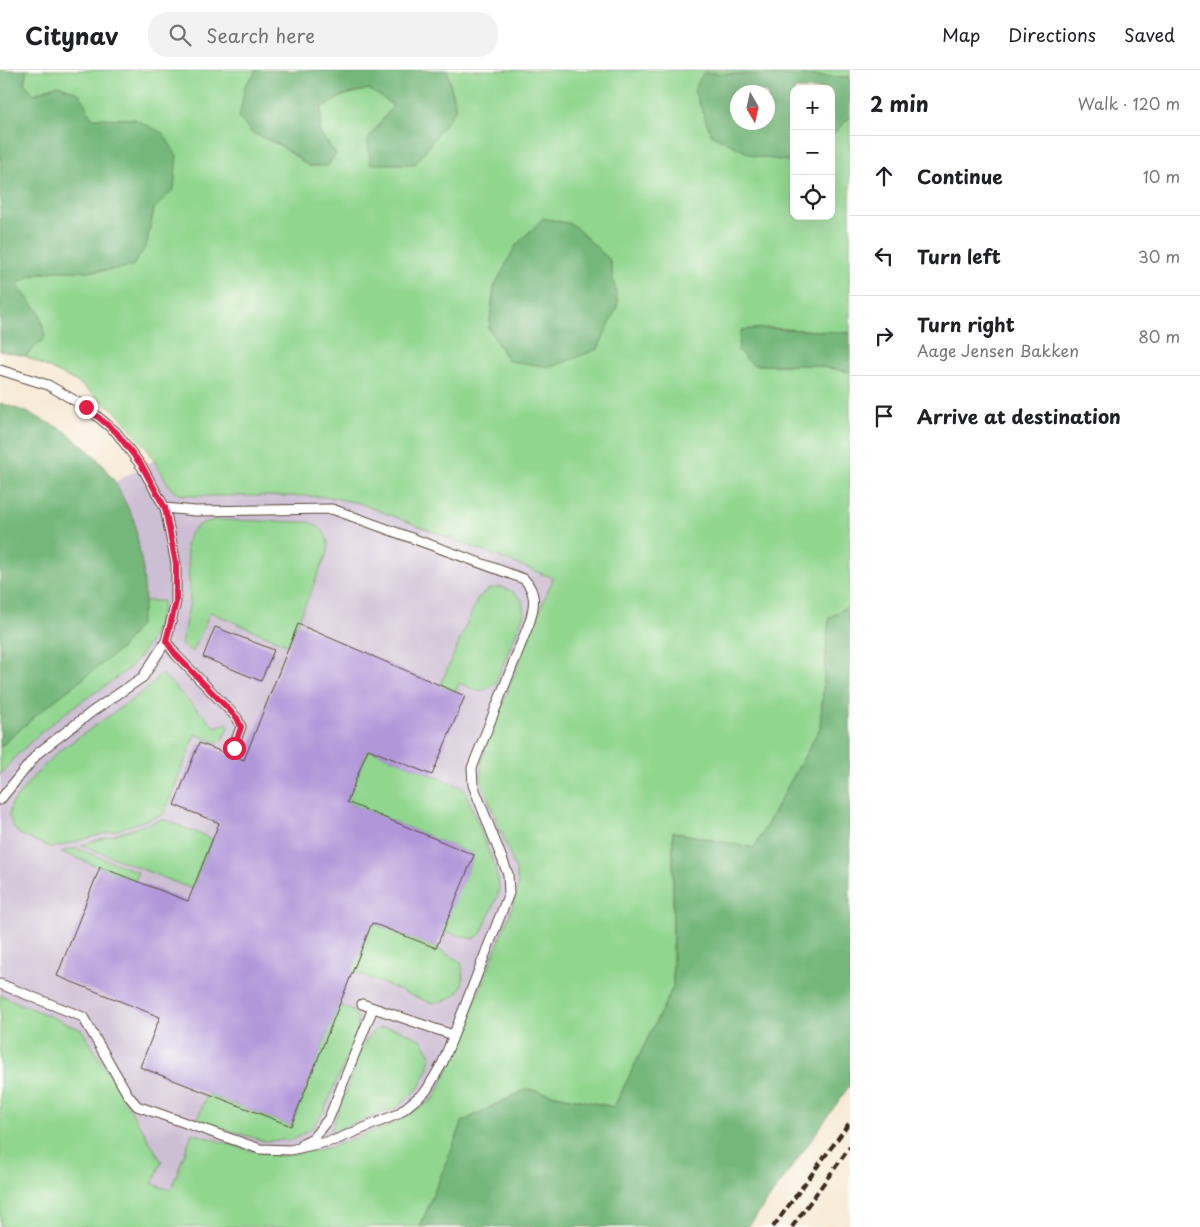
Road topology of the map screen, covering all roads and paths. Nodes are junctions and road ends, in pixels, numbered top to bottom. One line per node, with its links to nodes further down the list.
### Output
1 (0, 370): 2 (lane)
2 (165, 508): 3 (lane); 9 (lane)
3 (166, 641): 4 (lane); 5 (lane)
4 (234, 748)
5 (0, 800)
6 (0, 984): 10 (lane)
7 (362, 1004): 8 (lane)
8 (373, 1008): 9 (lane); 10 (lane)
9 (453, 1035): 10 (lane)
10 (290, 1150)

